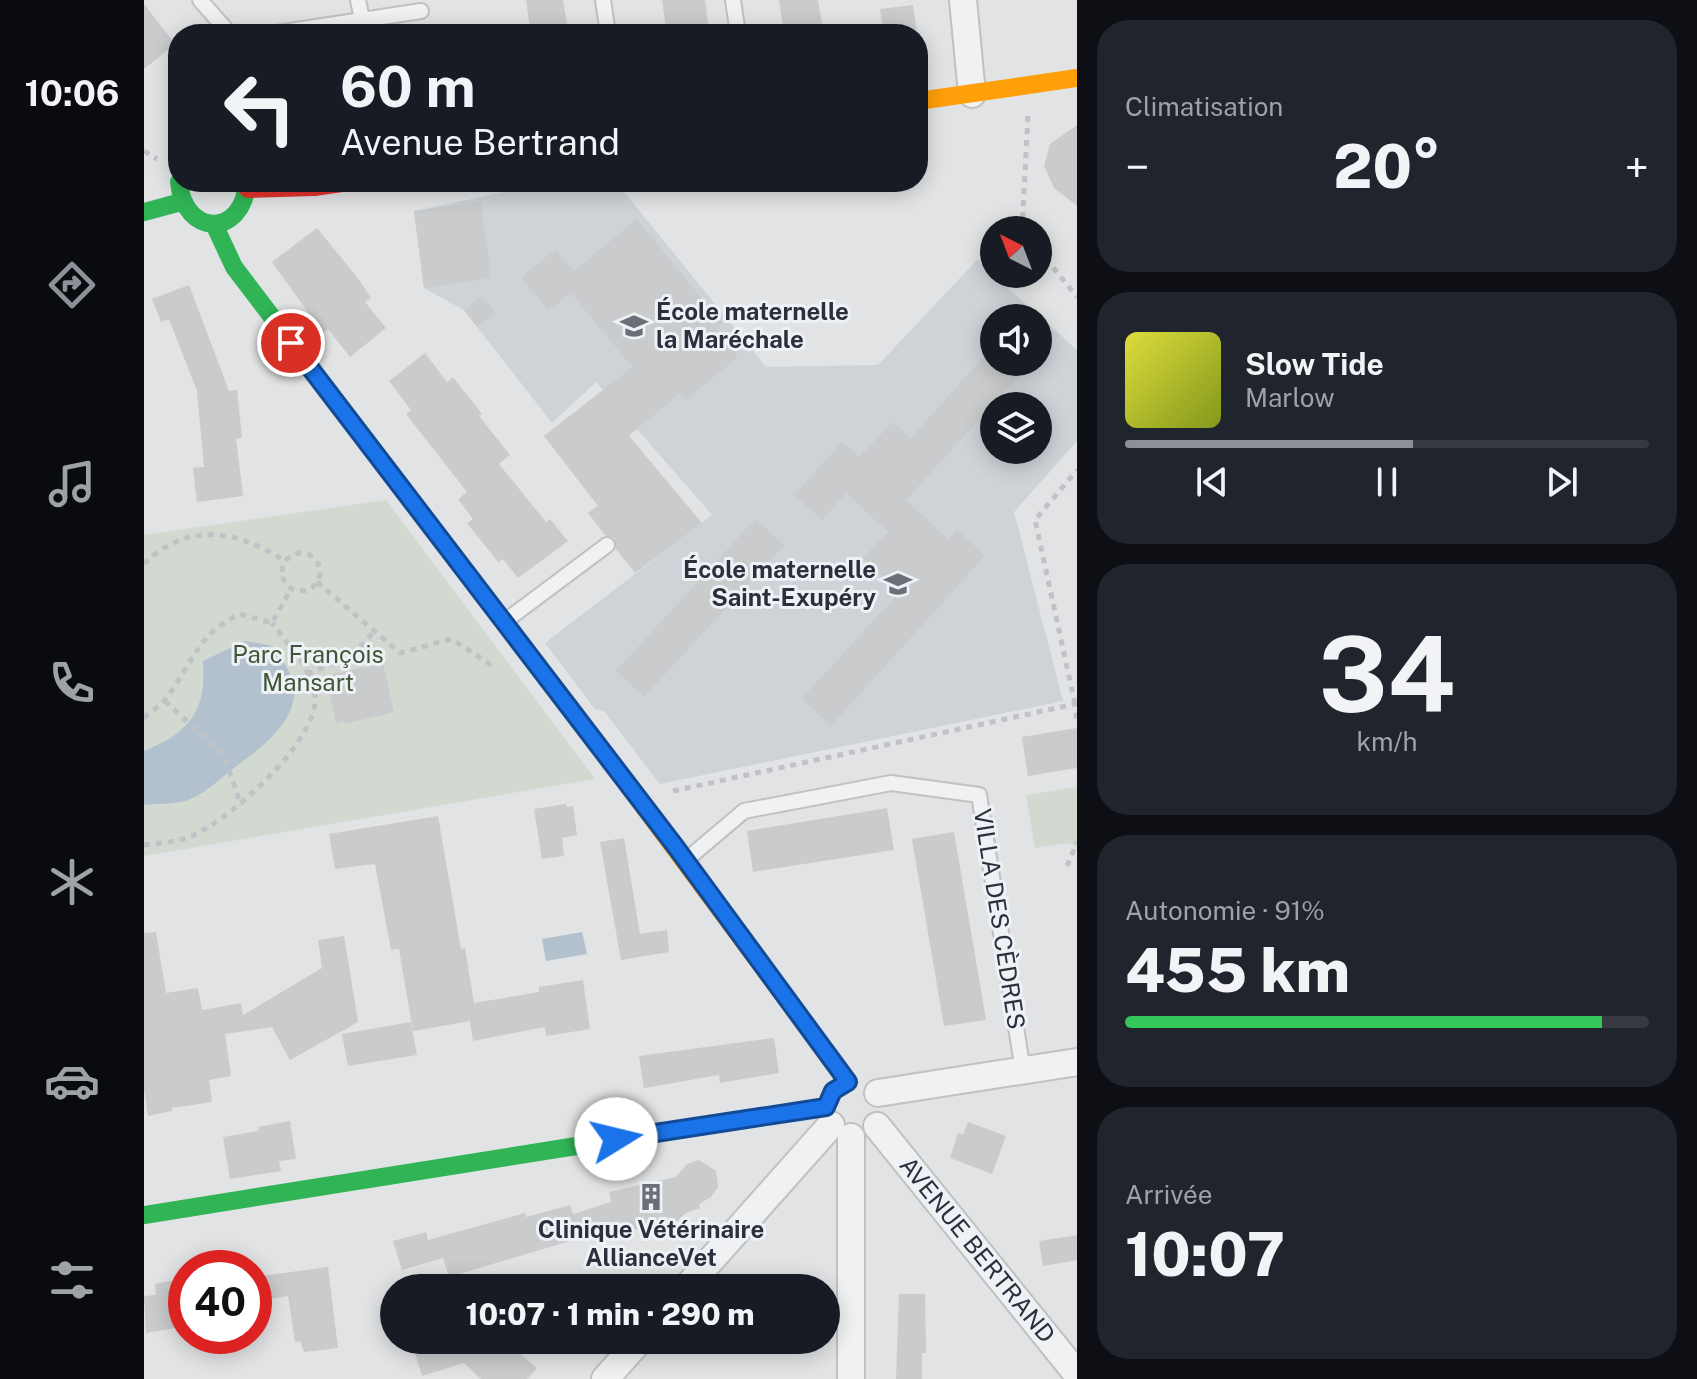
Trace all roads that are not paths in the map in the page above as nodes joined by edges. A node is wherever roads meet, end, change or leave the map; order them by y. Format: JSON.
{"nodes":[{"id":1,"x":200,"y":0,"type":"edge"},
{"id":2,"x":358,"y":0,"type":"edge"},
{"id":3,"x":603,"y":0,"type":"edge"},
{"id":4,"x":733,"y":0,"type":"edge"},
{"id":5,"x":963,"y":0,"type":"edge"},
{"id":6,"x":421,"y":11,"type":"dead end"},
{"id":7,"x":362,"y":19,"type":"junction"},
{"id":8,"x":221,"y":24,"type":"edge"},
{"id":9,"x":331,"y":24,"type":"edge"},
{"id":10,"x":607,"y":24,"type":"edge"},
{"id":11,"x":737,"y":24,"type":"edge"},
{"id":12,"x":1077,"y":78,"type":"edge"},
{"id":13,"x":972,"y":94,"type":"junction"},
{"id":14,"x":928,"y":100,"type":"edge"},
{"id":15,"x":180,"y":192,"type":"edge"},
{"id":16,"x":247,"y":192,"type":"edge"},
{"id":17,"x":181,"y":202,"type":"junction"},
{"id":18,"x":144,"y":212,"type":"edge"},
{"id":19,"x":214,"y":224,"type":"junction"},
{"id":20,"x":607,"y":545,"type":"dead end"},
{"id":21,"x":504,"y":623,"type":"junction"},
{"id":22,"x":686,"y":861,"type":"junction"},
{"id":23,"x":1077,"y":1062,"type":"edge"},
{"id":24,"x":1023,"y":1071,"type":"junction"},
{"id":25,"x":848,"y":1082,"type":"junction"},
{"id":26,"x":878,"y":1093,"type":"junction"},
{"id":27,"x":836,"y":1123,"type":"junction"},
{"id":28,"x":877,"y":1126,"type":"junction"},
{"id":29,"x":144,"y":1215,"type":"edge"},
{"id":30,"x":699,"y":1274,"type":"edge"},
{"id":31,"x":627,"y":1354,"type":"edge"},
{"id":32,"x":1077,"y":1374,"type":"edge"},
{"id":33,"x":605,"y":1379,"type":"edge"},
{"id":34,"x":851,"y":1379,"type":"edge"}],
"edges":[{"from":1,"to":8,"type":"lane"},
{"from":2,"to":7,"type":"lane"},
{"from":3,"to":10,"type":"lane"},
{"from":4,"to":11,"type":"lane"},
{"from":5,"to":13,"type":"street"},
{"from":6,"to":7,"type":"lane"},
{"from":7,"to":9,"type":"lane"},
{"from":12,"to":13,"type":"street"},
{"from":13,"to":14,"type":"street"},
{"from":15,"to":17,"type":"street"},
{"from":16,"to":19,"type":"street"},
{"from":17,"to":18,"type":"street"},
{"from":17,"to":19,"type":"street"},
{"from":19,"to":21,"type":"street"},
{"from":20,"to":21,"type":"lane"},
{"from":21,"to":22,"type":"street"},
{"from":22,"to":24,"type":"lane","name":"VILLA DES CÈDRES"},
{"from":22,"to":25,"type":"street"},
{"from":23,"to":24,"type":"street"},
{"from":24,"to":26,"type":"street"},
{"from":25,"to":26,"type":"street"},
{"from":25,"to":27,"type":"street"},
{"from":26,"to":28,"type":"street"},
{"from":27,"to":28,"type":"street"},
{"from":27,"to":29,"type":"street"},
{"from":27,"to":30,"type":"street"},
{"from":27,"to":34,"type":"street"},
{"from":28,"to":32,"type":"street","name":"AVENUE BERTRAND"},
{"from":31,"to":33,"type":"street"}]}
